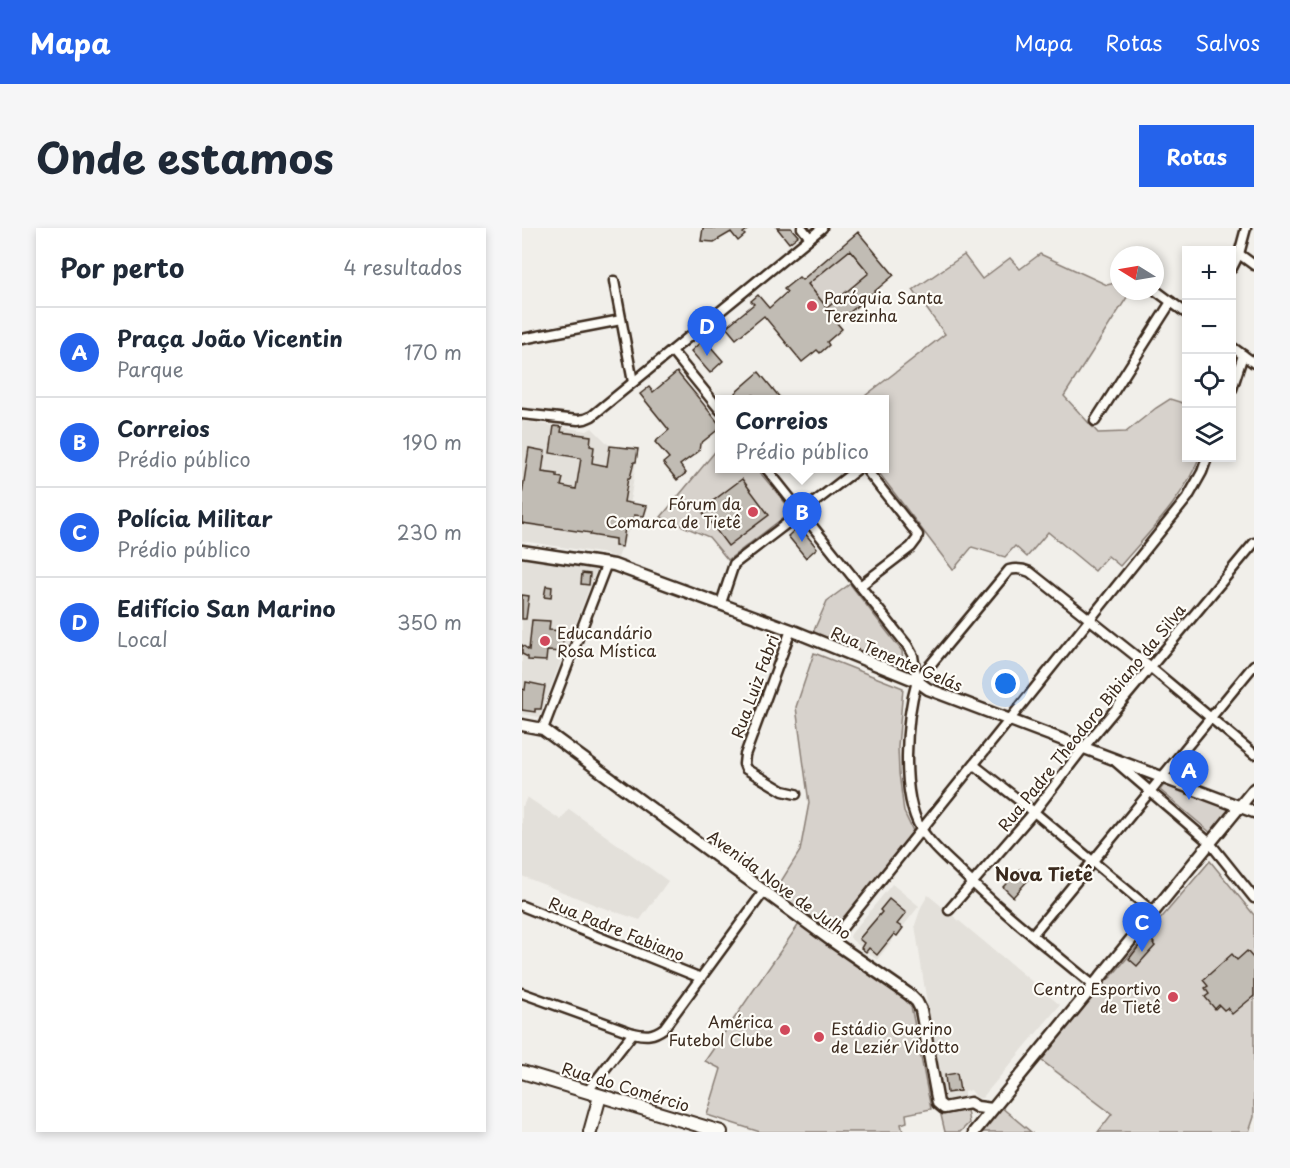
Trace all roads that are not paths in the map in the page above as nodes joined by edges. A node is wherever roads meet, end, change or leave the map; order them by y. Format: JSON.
{"nodes":[{"id":1,"x":802,"y":228,"type":"edge"},
{"id":2,"x":822,"y":228,"type":"edge"},
{"id":3,"x":1246,"y":228,"type":"edge"},
{"id":4,"x":810,"y":238,"type":"junction"},
{"id":5,"x":1239,"y":254,"type":"junction"},
{"id":6,"x":1236,"y":260,"type":"edge"},
{"id":7,"x":1254,"y":266,"type":"edge"},
{"id":8,"x":614,"y":281,"type":"dead end"},
{"id":9,"x":1164,"y":297,"type":"edge"},
{"id":10,"x":1171,"y":302,"type":"junction"},
{"id":11,"x":1182,"y":310,"type":"edge"},
{"id":12,"x":621,"y":320,"type":"junction"},
{"id":13,"x":522,"y":339,"type":"edge"},
{"id":14,"x":1236,"y":349,"type":"edge"},
{"id":15,"x":672,"y":351,"type":"junction"},
{"id":16,"x":1243,"y":355,"type":"junction"},
{"id":17,"x":1254,"y":363,"type":"edge"},
{"id":18,"x":1236,"y":377,"type":"edge"},
{"id":19,"x":633,"y":382,"type":"junction"},
{"id":20,"x":715,"y":404,"type":"edge"},
{"id":21,"x":522,"y":414,"type":"edge"},
{"id":22,"x":1095,"y":421,"type":"dead end"},
{"id":23,"x":1206,"y":462,"type":"edge"},
{"id":24,"x":770,"y":473,"type":"edge"},
{"id":25,"x":853,"y":473,"type":"edge"},
{"id":26,"x":869,"y":473,"type":"edge"},
{"id":27,"x":801,"y":513,"type":"junction"},
{"id":28,"x":1254,"y":543,"type":"edge"},
{"id":29,"x":522,"y":551,"type":"edge"},
{"id":30,"x":607,"y":563,"type":"junction"},
{"id":31,"x":860,"y":586,"type":"junction"},
{"id":32,"x":721,"y":603,"type":"junction"},
{"id":33,"x":1090,"y":619,"type":"junction"},
{"id":34,"x":791,"y":630,"type":"junction"},
{"id":35,"x":1254,"y":664,"type":"edge"},
{"id":36,"x":1151,"y":668,"type":"junction"},
{"id":37,"x":917,"y":681,"type":"junction"},
{"id":38,"x":1211,"y":717,"type":"junction"},
{"id":39,"x":1009,"y":720,"type":"junction"},
{"id":40,"x":522,"y":725,"type":"edge"},
{"id":41,"x":543,"y":729,"type":"junction"},
{"id":42,"x":1084,"y":747,"type":"junction"},
{"id":43,"x":1254,"y":754,"type":"edge"},
{"id":44,"x":1112,"y":758,"type":"junction"},
{"id":45,"x":974,"y":765,"type":"junction"},
{"id":46,"x":1162,"y":777,"type":"junction"},
{"id":47,"x":1254,"y":789,"type":"edge"},
{"id":48,"x":1150,"y":792,"type":"junction"},
{"id":49,"x":796,"y":794,"type":"dead end"},
{"id":50,"x":1239,"y":807,"type":"junction"},
{"id":51,"x":1034,"y":812,"type":"junction"},
{"id":52,"x":1254,"y":812,"type":"edge"},
{"id":53,"x":921,"y":830,"type":"junction"},
{"id":54,"x":1210,"y":843,"type":"junction"},
{"id":55,"x":1093,"y":863,"type":"junction"},
{"id":56,"x":971,"y":883,"type":"junction"},
{"id":57,"x":765,"y":891,"type":"junction"},
{"id":58,"x":1254,"y":898,"type":"edge"},
{"id":59,"x":522,"y":906,"type":"edge"},
{"id":60,"x":949,"y":910,"type":"dead end"},
{"id":61,"x":1153,"y":912,"type":"junction"},
{"id":62,"x":1033,"y":934,"type":"junction"},
{"id":63,"x":832,"y":941,"type":"junction"},
{"id":64,"x":701,"y":978,"type":"junction"},
{"id":65,"x":1094,"y":986,"type":"junction"},
{"id":66,"x":522,"y":993,"type":"edge"},
{"id":67,"x":633,"y":1034,"type":"junction"},
{"id":68,"x":522,"y":1072,"type":"edge"},
{"id":69,"x":587,"y":1092,"type":"junction"},
{"id":70,"x":600,"y":1096,"type":"junction"},
{"id":71,"x":974,"y":1105,"type":"junction"},
{"id":72,"x":992,"y":1108,"type":"junction"},
{"id":73,"x":985,"y":1118,"type":"junction"},
{"id":74,"x":594,"y":1130,"type":"edge"},
{"id":75,"x":721,"y":1132,"type":"edge"},
{"id":76,"x":974,"y":1132,"type":"edge"}],
"edges":[{"from":1,"to":4,"type":"street"},
{"from":2,"to":4,"type":"street"},
{"from":3,"to":5,"type":"street"},
{"from":4,"to":15,"type":"street"},
{"from":5,"to":6,"type":"street"},
{"from":5,"to":7,"type":"street"},
{"from":8,"to":12,"type":"street"},
{"from":9,"to":10,"type":"street"},
{"from":10,"to":11,"type":"street"},
{"from":10,"to":22,"type":"street"},
{"from":12,"to":13,"type":"street"},
{"from":12,"to":19,"type":"street"},
{"from":14,"to":16,"type":"street"},
{"from":15,"to":19,"type":"street"},
{"from":15,"to":20,"type":"street"},
{"from":16,"to":17,"type":"street"},
{"from":16,"to":18,"type":"street"},
{"from":19,"to":21,"type":"street"},
{"from":23,"to":33,"type":"street"},
{"from":24,"to":27,"type":"street"},
{"from":25,"to":27,"type":"street"},
{"from":26,"to":31,"type":"street"},
{"from":27,"to":31,"type":"street"},
{"from":27,"to":32,"type":"street"},
{"from":28,"to":36,"type":"street","name":"Rua Padre Theodoro Bibiano da Silva"},
{"from":29,"to":30,"type":"street","name":"Rua Tenente Gelás"},
{"from":30,"to":32,"type":"street","name":"Rua Tenente Gelás"},
{"from":30,"to":41,"type":"street"},
{"from":31,"to":37,"type":"street"},
{"from":32,"to":34,"type":"street","name":"Rua Tenente Gelás"},
{"from":33,"to":36,"type":"street"},
{"from":33,"to":37,"type":"street"},
{"from":33,"to":39,"type":"street"},
{"from":34,"to":37,"type":"street","name":"Rua Tenente Gelás"},
{"from":34,"to":49,"type":"street","name":"Rua Luiz Fabri"},
{"from":35,"to":38,"type":"street"},
{"from":36,"to":38,"type":"street"},
{"from":36,"to":42,"type":"street","name":"Rua Padre Theodoro Bibiano da Silva"},
{"from":37,"to":39,"type":"street","name":"Rua Tenente Gelás"},
{"from":37,"to":53,"type":"street"},
{"from":38,"to":43,"type":"street"},
{"from":38,"to":46,"type":"street"},
{"from":39,"to":42,"type":"street","name":"Rua Tenente Gelás"},
{"from":39,"to":45,"type":"street"},
{"from":40,"to":41,"type":"street"},
{"from":41,"to":57,"type":"street","name":"Avenida Nove de Julho"},
{"from":42,"to":44,"type":"street","name":"Rua Tenente Gelás"},
{"from":42,"to":51,"type":"street","name":"Rua Padre Theodoro Bibiano da Silva"},
{"from":44,"to":46,"type":"street","name":"Rua Tenente Gelás"},
{"from":44,"to":48,"type":"street"},
{"from":45,"to":51,"type":"street"},
{"from":45,"to":53,"type":"street"},
{"from":46,"to":48,"type":"street"},
{"from":46,"to":50,"type":"street","name":"Rua Tenente Gelás"},
{"from":47,"to":50,"type":"street"},
{"from":48,"to":54,"type":"street"},
{"from":48,"to":55,"type":"street"},
{"from":50,"to":52,"type":"street","name":"Rua Tenente Gelás"},
{"from":50,"to":54,"type":"street"},
{"from":51,"to":55,"type":"street"},
{"from":51,"to":56,"type":"street","name":"Rua Padre Theodoro Bibiano da Silva"},
{"from":53,"to":56,"type":"street"},
{"from":53,"to":63,"type":"street"},
{"from":54,"to":58,"type":"street"},
{"from":54,"to":61,"type":"street"},
{"from":55,"to":61,"type":"street"},
{"from":55,"to":62,"type":"street"},
{"from":56,"to":60,"type":"street","name":"Rua Padre Theodoro Bibiano da Silva"},
{"from":56,"to":62,"type":"street"},
{"from":57,"to":63,"type":"street","name":"Avenida Nove de Julho"},
{"from":57,"to":64,"type":"street"},
{"from":59,"to":64,"type":"street","name":"Rua Padre Fabiano"},
{"from":61,"to":65,"type":"street"},
{"from":62,"to":65,"type":"street"},
{"from":63,"to":71,"type":"street","name":"Avenida Nove de Julho"},
{"from":64,"to":67,"type":"street"},
{"from":65,"to":72,"type":"street"},
{"from":66,"to":67,"type":"street"},
{"from":67,"to":69,"type":"street"},
{"from":68,"to":69,"type":"main road","name":"Rua do Comércio"},
{"from":69,"to":70,"type":"main road","name":"Rua do Comércio"},
{"from":70,"to":74,"type":"main road"},
{"from":70,"to":75,"type":"main road","name":"Rua do Comércio"},
{"from":71,"to":72,"type":"street"},
{"from":71,"to":73,"type":"street"},
{"from":72,"to":73,"type":"street"},
{"from":73,"to":76,"type":"street"}]}
